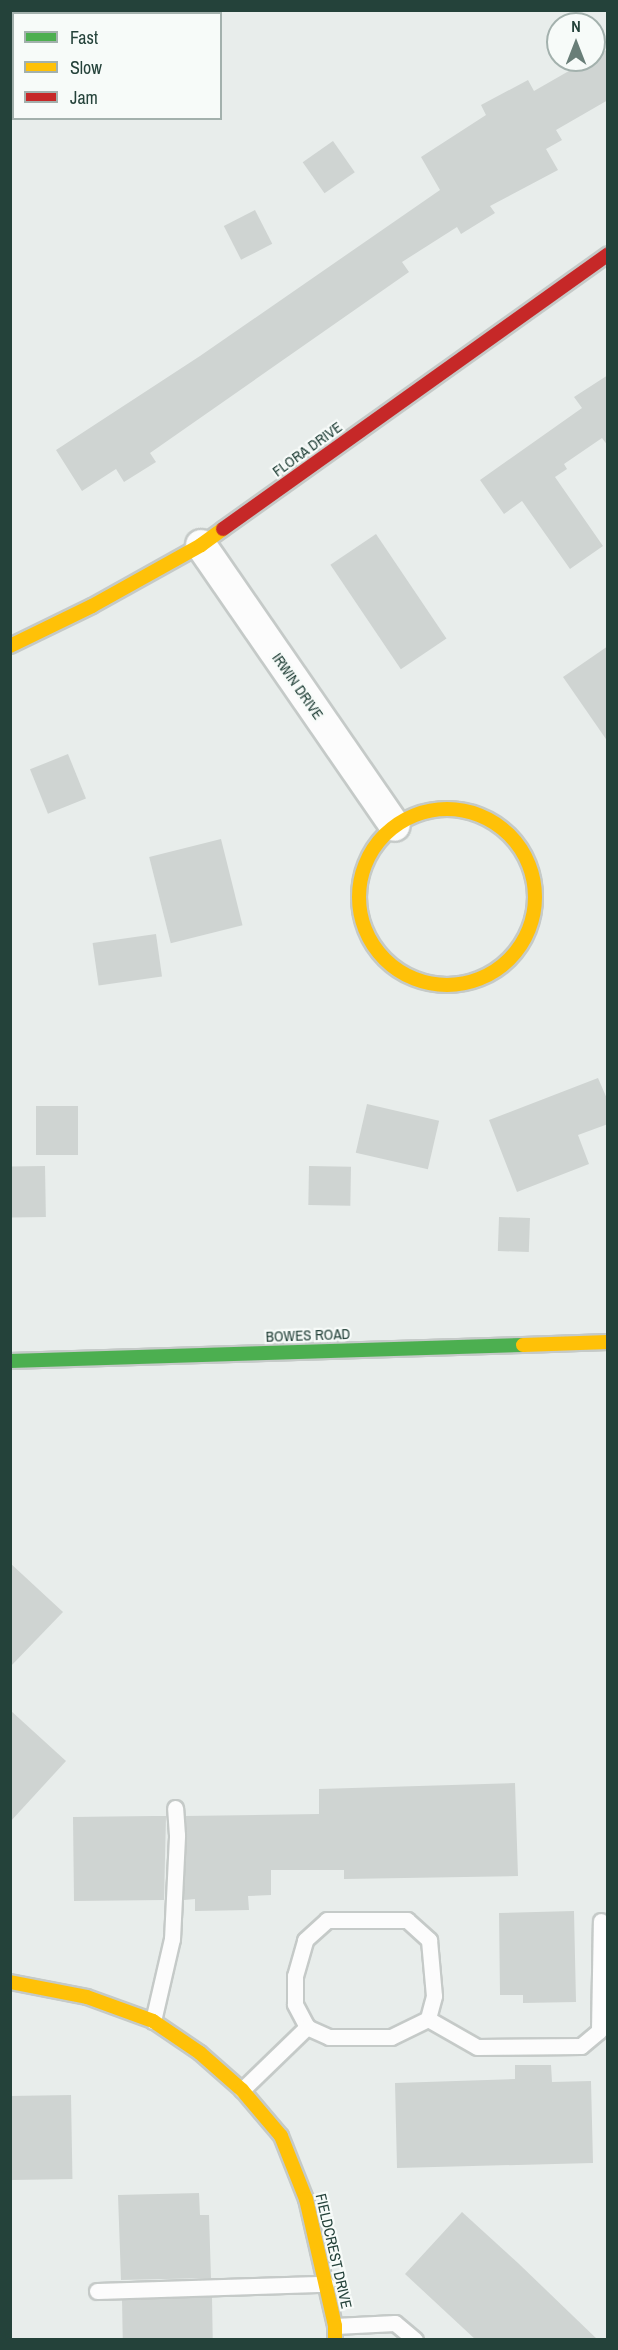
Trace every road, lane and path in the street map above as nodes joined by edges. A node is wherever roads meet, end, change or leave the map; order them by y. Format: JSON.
{"nodes":[{"id":1,"x":608,"y":254,"type":"edge"},
{"id":2,"x":201,"y":545,"type":"junction"},
{"id":3,"x":10,"y":646,"type":"edge"},
{"id":4,"x":395,"y":826,"type":"junction"},
{"id":5,"x":608,"y":1342,"type":"edge"},
{"id":6,"x":10,"y":1361,"type":"edge"},
{"id":7,"x":175,"y":1808,"type":"dead end"},
{"id":8,"x":601,"y":1921,"type":"dead end"},
{"id":9,"x":10,"y":1982,"type":"edge"},
{"id":10,"x":428,"y":2019,"type":"junction"},
{"id":11,"x":153,"y":2021,"type":"junction"},
{"id":12,"x":307,"y":2026,"type":"junction"},
{"id":13,"x":242,"y":2090,"type":"junction"},
{"id":14,"x":326,"y":2284,"type":"junction"},
{"id":15,"x":98,"y":2291,"type":"dead end"},
{"id":16,"x":335,"y":2333,"type":"edge"},
{"id":17,"x":415,"y":2340,"type":"edge"}],
"edges":[{"from":1,"to":2,"type":"street","name":"FLORA DRIVE"},
{"from":2,"to":3,"type":"street","name":"FLORA DRIVE"},
{"from":2,"to":4,"type":"street","name":"IRWIN DRIVE"},
{"from":4,"to":4,"type":"street"},
{"from":5,"to":6,"type":"street","name":"BOWES ROAD"},
{"from":7,"to":11,"type":"lane"},
{"from":8,"to":10,"type":"lane"},
{"from":9,"to":11,"type":"street","name":"FIELDCREST DRIVE"},
{"from":10,"to":12,"type":"lane"},
{"from":10,"to":12,"type":"lane"},
{"from":11,"to":13,"type":"street","name":"FIELDCREST DRIVE"},
{"from":12,"to":13,"type":"lane"},
{"from":13,"to":14,"type":"street","name":"FIELDCREST DRIVE"},
{"from":14,"to":15,"type":"lane"},
{"from":14,"to":16,"type":"street","name":"FIELDCREST DRIVE"},
{"from":16,"to":17,"type":"lane"}]}
